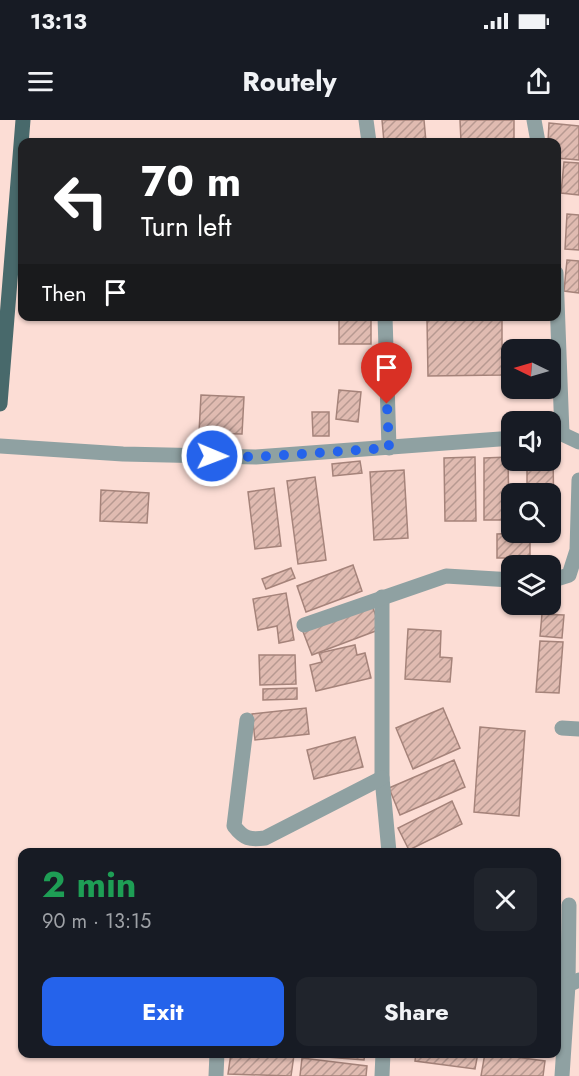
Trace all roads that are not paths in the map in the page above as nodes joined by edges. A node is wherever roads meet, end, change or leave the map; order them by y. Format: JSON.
{"nodes":[{"id":1,"x":23,"y":120,"type":"edge"},
{"id":2,"x":366,"y":120,"type":"edge"},
{"id":3,"x":534,"y":120,"type":"edge"},
{"id":4,"x":22,"y":138,"type":"edge"},
{"id":5,"x":368,"y":138,"type":"edge"},
{"id":6,"x":537,"y":138,"type":"edge"},
{"id":7,"x":18,"y":182,"type":"edge"},
{"id":8,"x":385,"y":321,"type":"edge"},
{"id":9,"x":556,"y":321,"type":"edge"},
{"id":10,"x":0,"y":404,"type":"edge"},
{"id":11,"x":556,"y":411,"type":"edge"},
{"id":12,"x":561,"y":436,"type":"edge"},
{"id":13,"x":501,"y":439,"type":"edge"},
{"id":14,"x":579,"y":442,"type":"edge"},
{"id":15,"x":0,"y":446,"type":"edge"},
{"id":16,"x":389,"y":448,"type":"junction"},
{"id":17,"x":579,"y":480,"type":"edge"},
{"id":18,"x":561,"y":578,"type":"edge"},
{"id":19,"x":501,"y":579,"type":"edge"},
{"id":20,"x":382,"y":597,"type":"junction"},
{"id":21,"x":304,"y":625,"type":"dead end"},
{"id":22,"x":247,"y":720,"type":"dead end"},
{"id":23,"x":562,"y":728,"type":"dead end"},
{"id":24,"x":579,"y":729,"type":"edge"},
{"id":25,"x":382,"y":778,"type":"junction"},
{"id":26,"x":389,"y":848,"type":"edge"},
{"id":27,"x":569,"y":905,"type":"dead end"},
{"id":28,"x":574,"y":982,"type":"edge"},
{"id":29,"x":217,"y":1058,"type":"edge"},
{"id":30,"x":383,"y":1058,"type":"edge"},
{"id":31,"x":216,"y":1076,"type":"edge"},
{"id":32,"x":382,"y":1076,"type":"edge"},
{"id":33,"x":562,"y":1076,"type":"edge"}],
"edges":[{"from":1,"to":4,"type":"main road"},
{"from":2,"to":5,"type":"street"},
{"from":3,"to":6,"type":"street"},
{"from":7,"to":10,"type":"main road"},
{"from":8,"to":16,"type":"street"},
{"from":9,"to":11,"type":"street"},
{"from":12,"to":14,"type":"street"},
{"from":13,"to":16,"type":"street"},
{"from":15,"to":16,"type":"street"},
{"from":17,"to":18,"type":"street"},
{"from":19,"to":20,"type":"street"},
{"from":20,"to":21,"type":"street"},
{"from":20,"to":25,"type":"street"},
{"from":22,"to":25,"type":"street"},
{"from":23,"to":24,"type":"street"},
{"from":25,"to":26,"type":"street"},
{"from":27,"to":28,"type":"street"},
{"from":28,"to":33,"type":"street"},
{"from":29,"to":31,"type":"street"},
{"from":30,"to":32,"type":"street"}]}
